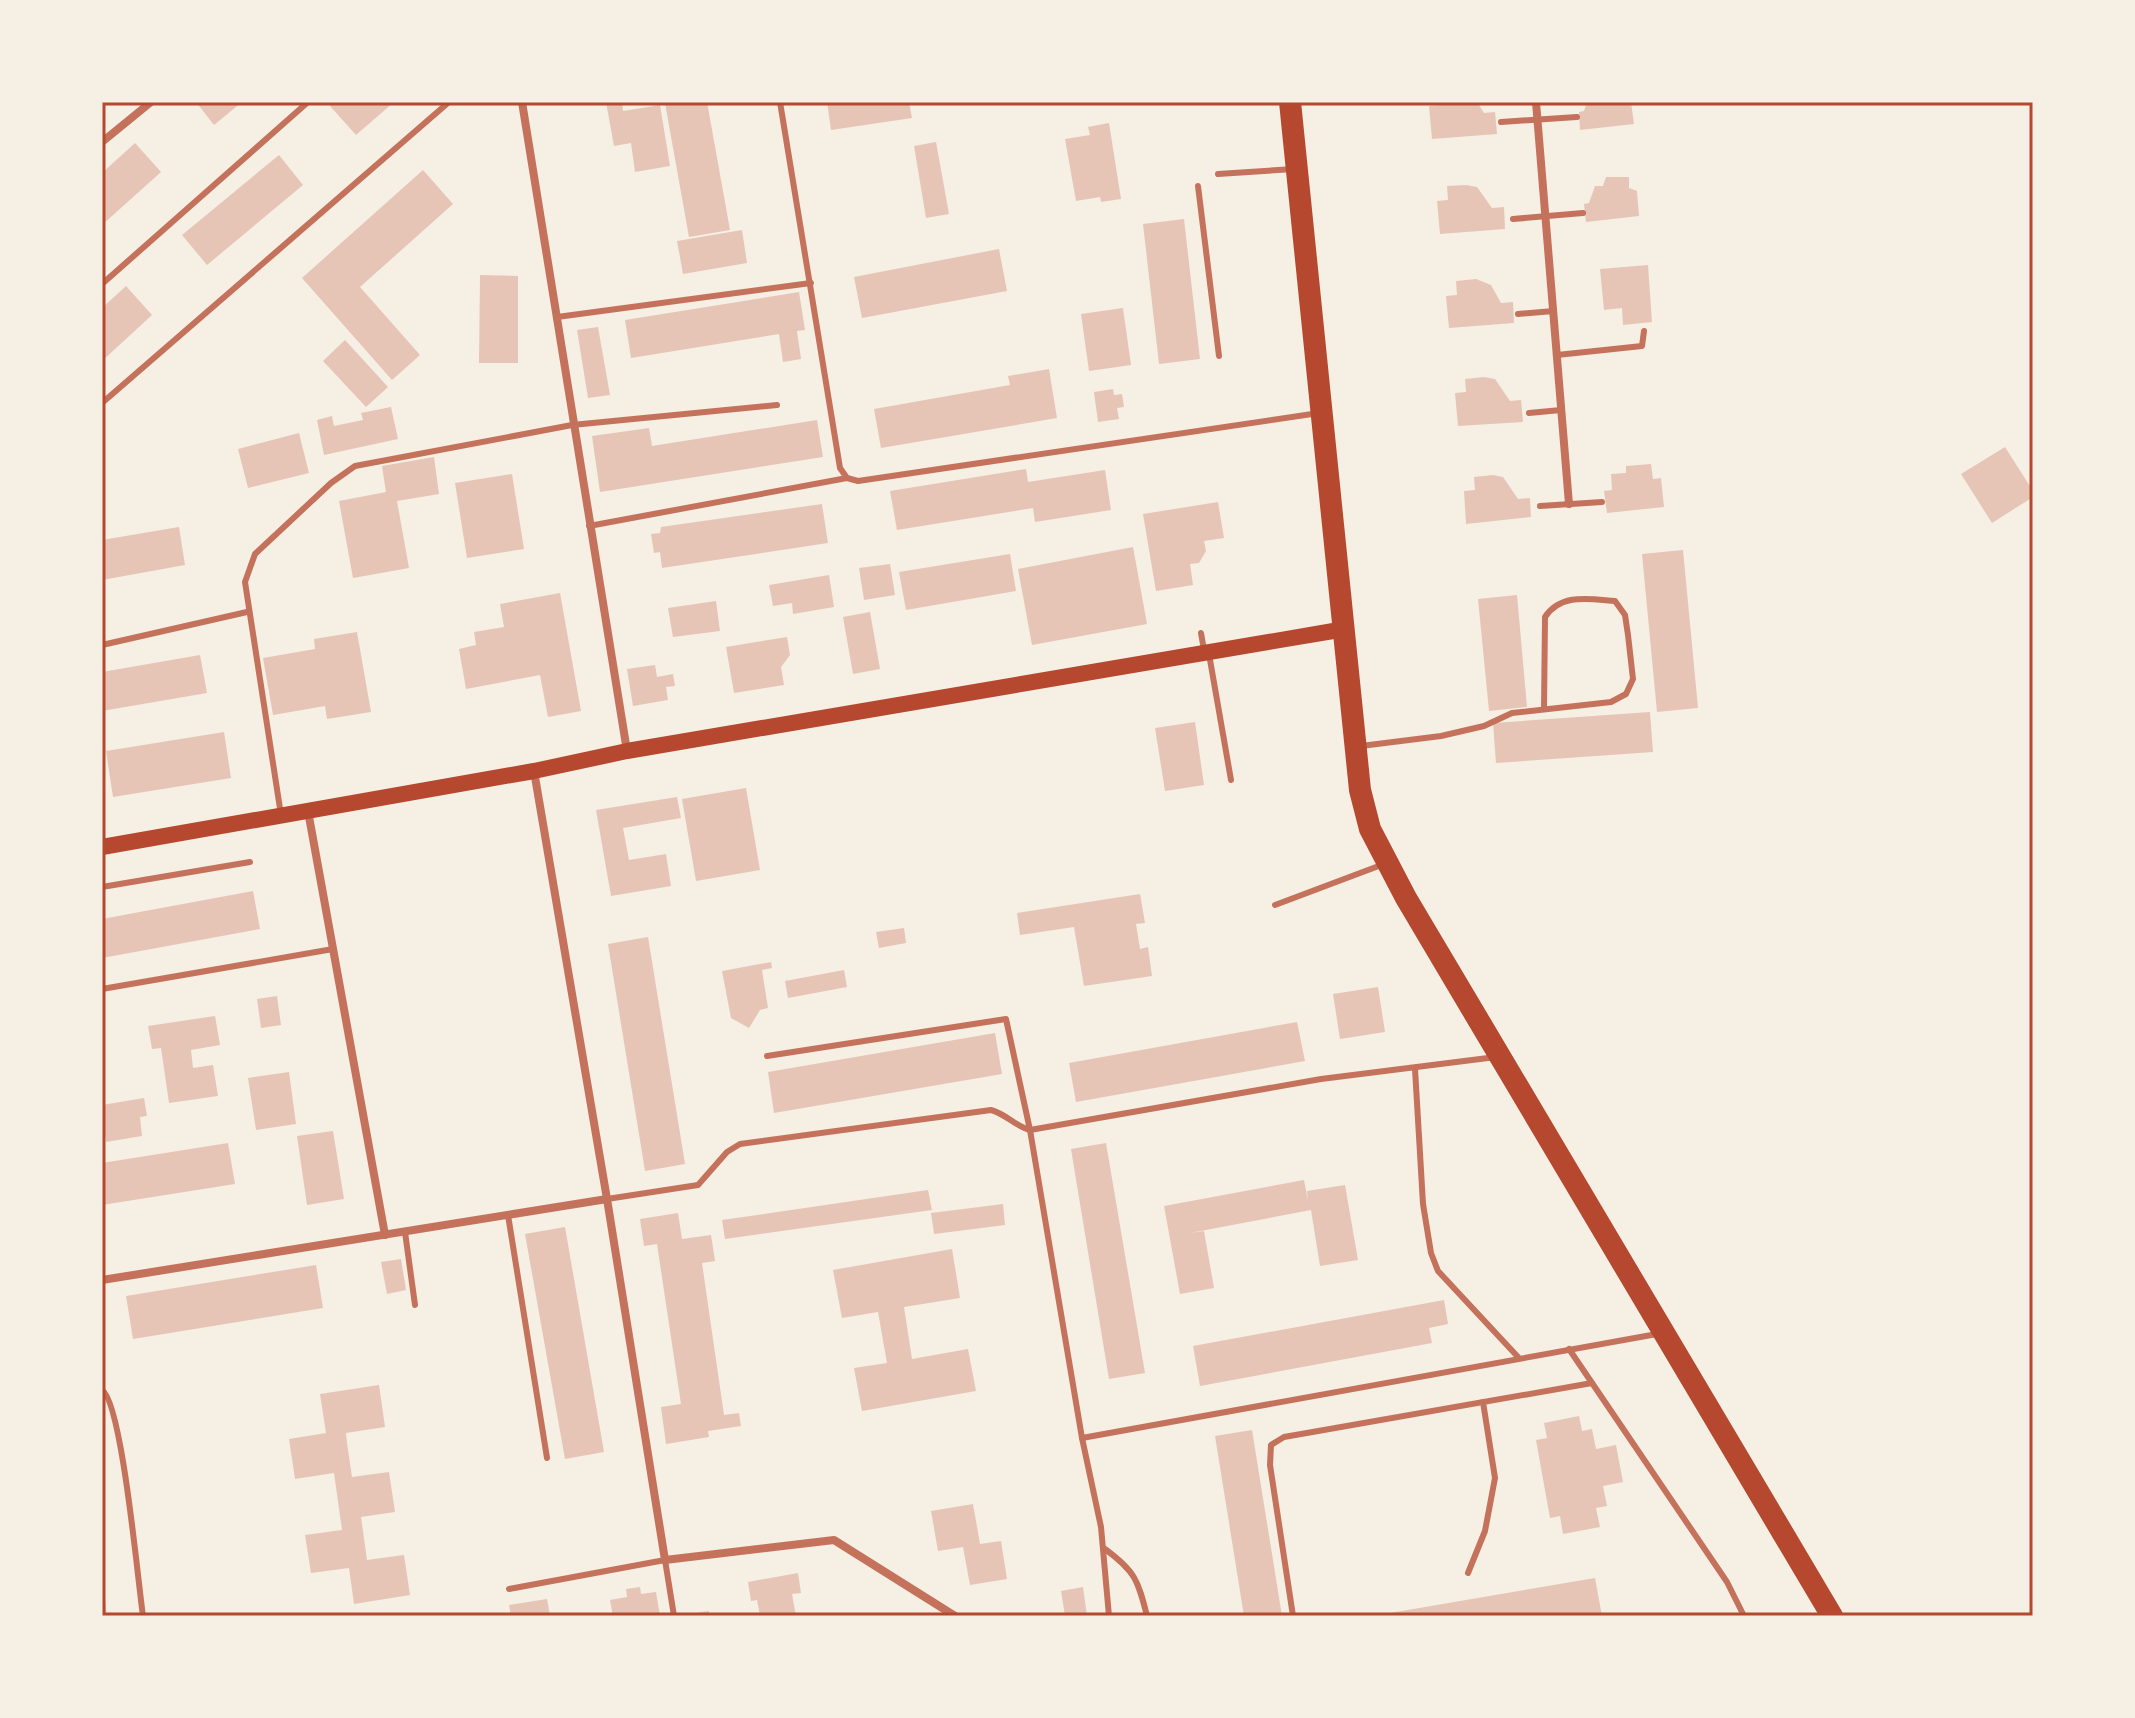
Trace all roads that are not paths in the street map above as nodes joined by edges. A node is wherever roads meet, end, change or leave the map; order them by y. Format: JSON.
{"nodes":[{"id":1,"x":151,"y":102,"type":"edge"},
{"id":2,"x":308,"y":102,"type":"edge"},
{"id":3,"x":449,"y":102,"type":"edge"},
{"id":4,"x":522,"y":102,"type":"edge"},
{"id":5,"x":780,"y":102,"type":"edge"},
{"id":6,"x":1290,"y":102,"type":"edge"},
{"id":7,"x":1536,"y":102,"type":"edge"},
{"id":8,"x":1577,"y":117,"type":"dead end"},
{"id":9,"x":1538,"y":119,"type":"junction"},
{"id":10,"x":1501,"y":122,"type":"dead end"},
{"id":11,"x":102,"y":142,"type":"edge"},
{"id":12,"x":1297,"y":168,"type":"junction"},
{"id":13,"x":1218,"y":174,"type":"dead end"},
{"id":14,"x":1198,"y":186,"type":"dead end"},
{"id":15,"x":1583,"y":213,"type":"dead end"},
{"id":16,"x":1546,"y":215,"type":"junction"},
{"id":17,"x":1513,"y":219,"type":"dead end"},
{"id":18,"x":811,"y":283,"type":"junction"},
{"id":19,"x":102,"y":284,"type":"edge"},
{"id":20,"x":1554,"y":311,"type":"junction"},
{"id":21,"x":1518,"y":314,"type":"dead end"},
{"id":22,"x":557,"y":317,"type":"junction"},
{"id":23,"x":1644,"y":331,"type":"dead end"},
{"id":24,"x":1557,"y":355,"type":"junction"},
{"id":25,"x":1219,"y":356,"type":"dead end"},
{"id":26,"x":102,"y":403,"type":"edge"},
{"id":27,"x":777,"y":405,"type":"dead end"},
{"id":28,"x":1561,"y":410,"type":"junction"},
{"id":29,"x":1322,"y":412,"type":"junction"},
{"id":30,"x":1529,"y":413,"type":"dead end"},
{"id":31,"x":572,"y":425,"type":"junction"},
{"id":32,"x":847,"y":478,"type":"junction"},
{"id":33,"x":1602,"y":502,"type":"dead end"},
{"id":34,"x":1569,"y":504,"type":"junction"},
{"id":35,"x":1540,"y":506,"type":"dead end"},
{"id":36,"x":589,"y":526,"type":"junction"},
{"id":37,"x":247,"y":612,"type":"junction"},
{"id":38,"x":1345,"y":629,"type":"junction"},
{"id":39,"x":1201,"y":633,"type":"dead end"},
{"id":40,"x":102,"y":645,"type":"edge"},
{"id":41,"x":1207,"y":653,"type":"junction"},
{"id":42,"x":1544,"y":709,"type":"junction"},
{"id":43,"x":1356,"y":746,"type":"junction"},
{"id":44,"x":627,"y":751,"type":"junction"},
{"id":45,"x":534,"y":771,"type":"junction"},
{"id":46,"x":1231,"y":780,"type":"dead end"},
{"id":47,"x":308,"y":811,"type":"junction"},
{"id":48,"x":281,"y":815,"type":"junction"},
{"id":49,"x":102,"y":847,"type":"edge"},
{"id":50,"x":250,"y":862,"type":"dead end"},
{"id":51,"x":1387,"y":863,"type":"junction"},
{"id":52,"x":102,"y":887,"type":"edge"},
{"id":53,"x":1275,"y":905,"type":"dead end"},
{"id":54,"x":333,"y":949,"type":"junction"},
{"id":55,"x":102,"y":989,"type":"edge"},
{"id":56,"x":767,"y":1056,"type":"dead end"},
{"id":57,"x":1500,"y":1057,"type":"junction"},
{"id":58,"x":1415,"y":1069,"type":"junction"},
{"id":59,"x":1030,"y":1130,"type":"junction"},
{"id":60,"x":607,"y":1199,"type":"junction"},
{"id":61,"x":508,"y":1215,"type":"junction"},
{"id":62,"x":405,"y":1232,"type":"junction"},
{"id":63,"x":383,"y":1236,"type":"junction"},
{"id":64,"x":102,"y":1280,"type":"edge"},
{"id":65,"x":415,"y":1305,"type":"dead end"},
{"id":66,"x":1665,"y":1332,"type":"junction"},
{"id":67,"x":1569,"y":1349,"type":"junction"},
{"id":68,"x":1518,"y":1357,"type":"junction"},
{"id":69,"x":1592,"y":1383,"type":"junction"},
{"id":70,"x":102,"y":1390,"type":"edge"},
{"id":71,"x":1483,"y":1402,"type":"junction"},
{"id":72,"x":1082,"y":1438,"type":"junction"},
{"id":73,"x":547,"y":1458,"type":"dead end"},
{"id":74,"x":1105,"y":1549,"type":"junction"},
{"id":75,"x":665,"y":1560,"type":"junction"},
{"id":76,"x":1468,"y":1573,"type":"dead end"},
{"id":77,"x":509,"y":1589,"type":"dead end"},
{"id":78,"x":143,"y":1616,"type":"edge"},
{"id":79,"x":674,"y":1616,"type":"edge"},
{"id":80,"x":955,"y":1616,"type":"edge"},
{"id":81,"x":1109,"y":1616,"type":"edge"},
{"id":82,"x":1147,"y":1616,"type":"edge"},
{"id":83,"x":1293,"y":1616,"type":"edge"},
{"id":84,"x":1744,"y":1616,"type":"edge"},
{"id":85,"x":1832,"y":1616,"type":"edge"}],
"edges":[{"from":1,"to":11,"type":"street"},
{"from":2,"to":19,"type":"lane"},
{"from":3,"to":26,"type":"lane"},
{"from":4,"to":22,"type":"street"},
{"from":5,"to":18,"type":"lane"},
{"from":6,"to":12,"type":"highway"},
{"from":7,"to":9,"type":"street"},
{"from":8,"to":9,"type":"lane"},
{"from":9,"to":10,"type":"lane"},
{"from":9,"to":16,"type":"street"},
{"from":12,"to":13,"type":"lane"},
{"from":12,"to":29,"type":"highway"},
{"from":14,"to":25,"type":"lane"},
{"from":15,"to":16,"type":"lane"},
{"from":16,"to":17,"type":"lane"},
{"from":16,"to":20,"type":"street"},
{"from":18,"to":22,"type":"lane"},
{"from":18,"to":32,"type":"lane"},
{"from":20,"to":21,"type":"lane"},
{"from":20,"to":24,"type":"street"},
{"from":22,"to":31,"type":"street"},
{"from":23,"to":24,"type":"lane"},
{"from":24,"to":28,"type":"street"},
{"from":27,"to":31,"type":"lane"},
{"from":28,"to":30,"type":"lane"},
{"from":28,"to":34,"type":"street"},
{"from":29,"to":32,"type":"lane"},
{"from":29,"to":38,"type":"highway"},
{"from":31,"to":36,"type":"street"},
{"from":31,"to":37,"type":"lane"},
{"from":32,"to":36,"type":"lane"},
{"from":33,"to":34,"type":"lane"},
{"from":34,"to":35,"type":"lane"},
{"from":36,"to":44,"type":"street"},
{"from":37,"to":40,"type":"lane"},
{"from":37,"to":48,"type":"lane"},
{"from":38,"to":41,"type":"main road"},
{"from":38,"to":43,"type":"highway"},
{"from":39,"to":41,"type":"lane"},
{"from":41,"to":44,"type":"main road"},
{"from":41,"to":46,"type":"lane"},
{"from":42,"to":42,"type":"lane"},
{"from":42,"to":43,"type":"lane"},
{"from":43,"to":51,"type":"highway"},
{"from":44,"to":45,"type":"main road"},
{"from":45,"to":47,"type":"main road"},
{"from":45,"to":60,"type":"street"},
{"from":47,"to":48,"type":"main road"},
{"from":47,"to":54,"type":"street"},
{"from":48,"to":49,"type":"main road"},
{"from":50,"to":52,"type":"lane"},
{"from":51,"to":53,"type":"lane"},
{"from":51,"to":57,"type":"highway"},
{"from":54,"to":55,"type":"lane"},
{"from":54,"to":63,"type":"street"},
{"from":56,"to":59,"type":"lane"},
{"from":57,"to":58,"type":"lane"},
{"from":57,"to":66,"type":"highway"},
{"from":58,"to":59,"type":"lane"},
{"from":58,"to":68,"type":"lane"},
{"from":59,"to":60,"type":"lane"},
{"from":59,"to":72,"type":"lane"},
{"from":60,"to":61,"type":"street"},
{"from":60,"to":75,"type":"street"},
{"from":61,"to":62,"type":"street"},
{"from":61,"to":73,"type":"lane"},
{"from":62,"to":63,"type":"street"},
{"from":62,"to":65,"type":"lane"},
{"from":63,"to":64,"type":"street"},
{"from":66,"to":67,"type":"lane"},
{"from":66,"to":85,"type":"highway"},
{"from":67,"to":68,"type":"lane"},
{"from":67,"to":69,"type":"lane"},
{"from":68,"to":72,"type":"lane"},
{"from":69,"to":71,"type":"lane"},
{"from":69,"to":84,"type":"lane"},
{"from":70,"to":78,"type":"lane"},
{"from":71,"to":76,"type":"lane"},
{"from":71,"to":83,"type":"lane"},
{"from":72,"to":74,"type":"lane"},
{"from":74,"to":81,"type":"lane"},
{"from":74,"to":82,"type":"lane"},
{"from":75,"to":77,"type":"lane"},
{"from":75,"to":79,"type":"lane"},
{"from":75,"to":80,"type":"street"}]}
